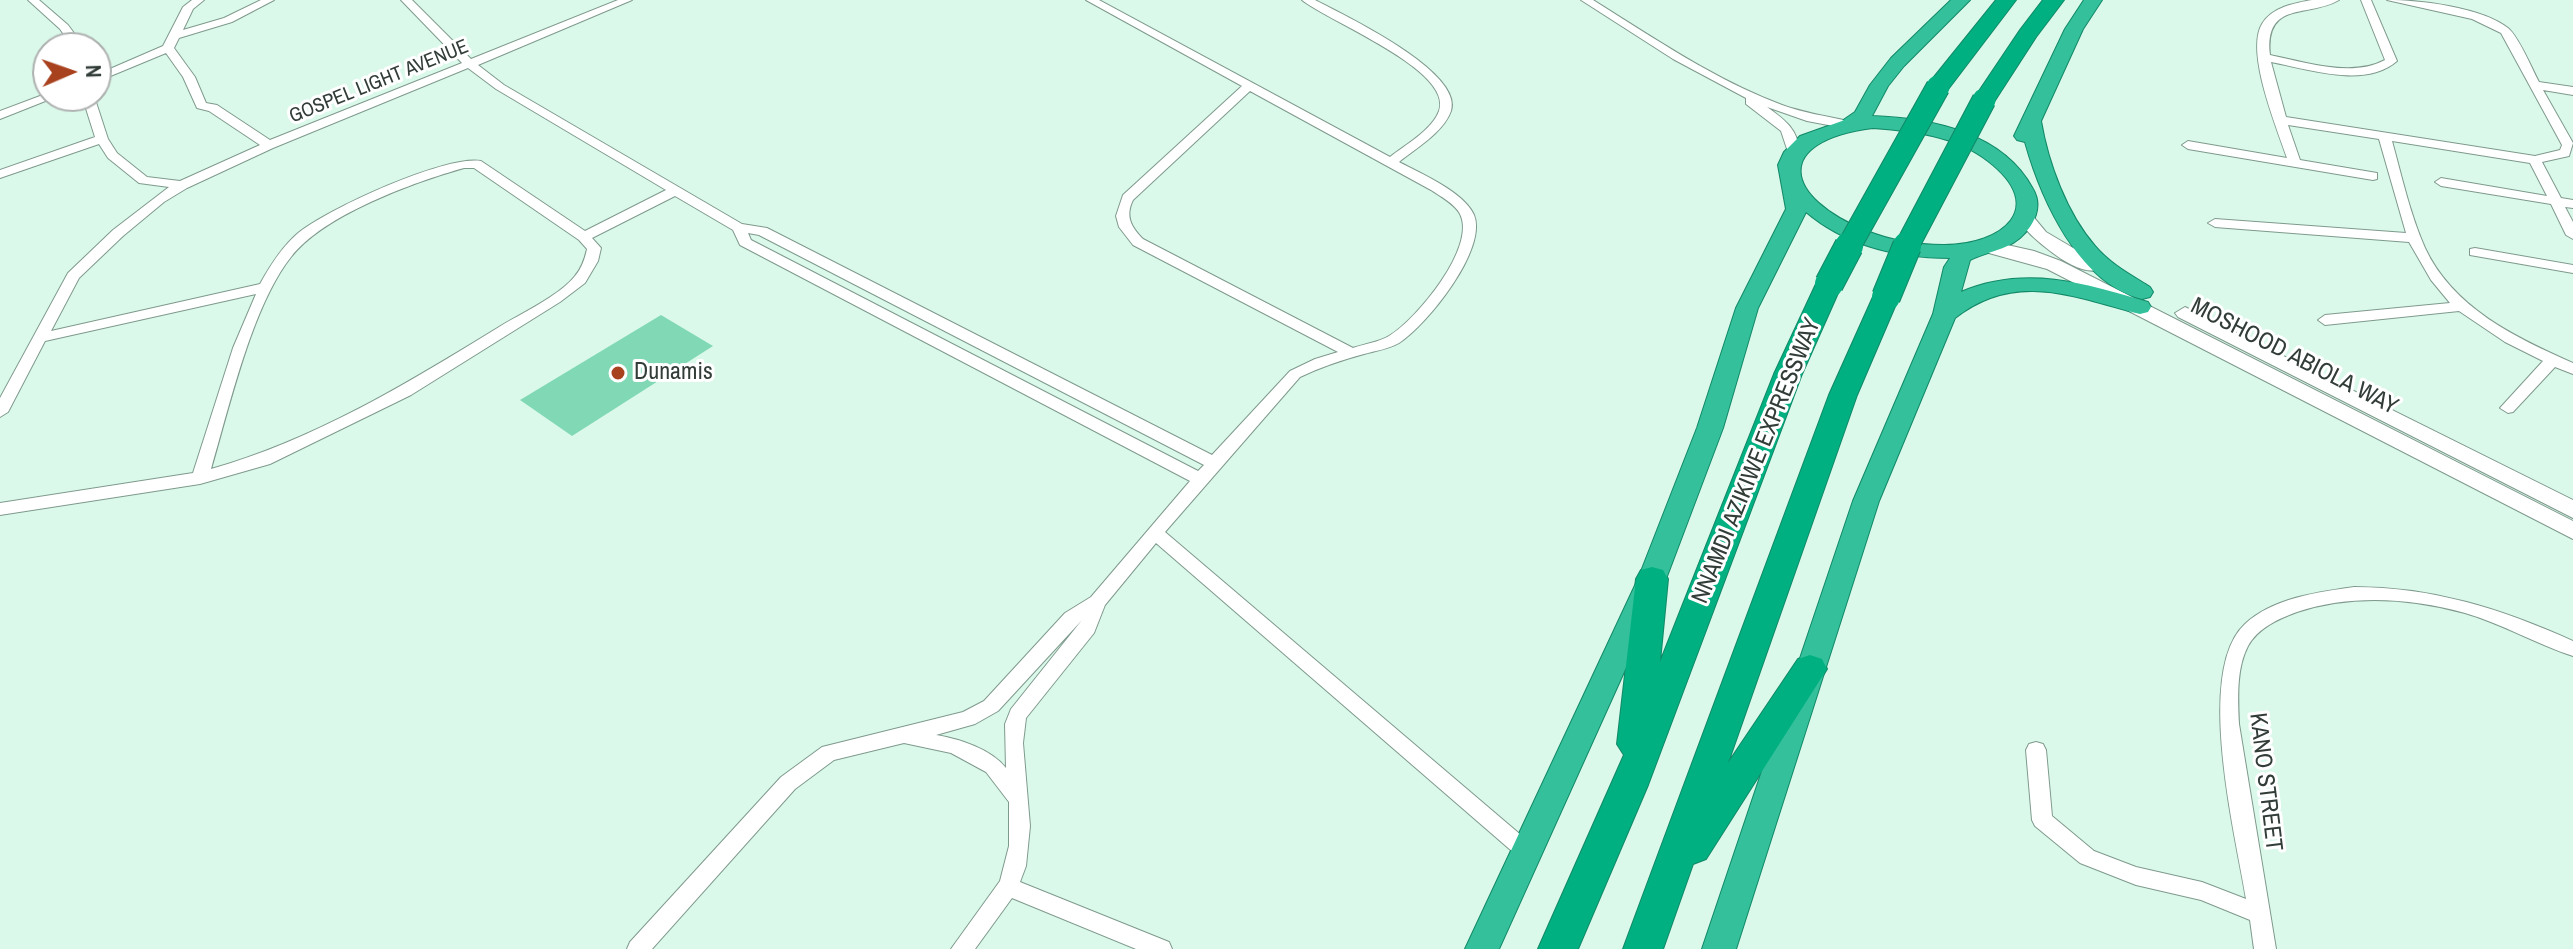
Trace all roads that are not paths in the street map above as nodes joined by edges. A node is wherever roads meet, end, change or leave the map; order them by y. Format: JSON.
{"nodes":[{"id":1,"x":33,"y":0,"type":"edge"},
{"id":2,"x":199,"y":0,"type":"edge"},
{"id":3,"x":269,"y":0,"type":"edge"},
{"id":4,"x":406,"y":0,"type":"edge"},
{"id":5,"x":627,"y":0,"type":"edge"},
{"id":6,"x":1091,"y":0,"type":"edge"},
{"id":7,"x":1307,"y":0,"type":"edge"},
{"id":8,"x":1586,"y":0,"type":"edge"},
{"id":9,"x":1961,"y":0,"type":"edge"},
{"id":10,"x":2006,"y":0,"type":"edge"},
{"id":11,"x":2054,"y":0,"type":"edge"},
{"id":12,"x":2093,"y":0,"type":"edge"},
{"id":13,"x":2334,"y":0,"type":"edge"},
{"id":14,"x":2366,"y":0,"type":"edge"},
{"id":15,"x":2392,"y":0,"type":"edge"},
{"id":16,"x":68,"y":32,"type":"edge"},
{"id":17,"x":170,"y":42,"type":"junction"},
{"id":18,"x":2265,"y":58,"type":"junction"},
{"id":19,"x":471,"y":65,"type":"junction"},
{"id":20,"x":112,"y":71,"type":"edge"},
{"id":21,"x":2536,"y":85,"type":"junction"},
{"id":22,"x":1249,"y":86,"type":"junction"},
{"id":23,"x":1734,"y":87,"type":"junction"},
{"id":24,"x":2573,"y":91,"type":"edge"},
{"id":25,"x":32,"y":103,"type":"edge"},
{"id":26,"x":93,"y":112,"type":"edge"},
{"id":27,"x":0,"y":115,"type":"edge"},
{"id":28,"x":2282,"y":120,"type":"junction"},
{"id":29,"x":2031,"y":121,"type":"junction"},
{"id":30,"x":1847,"y":124,"type":"junction"},
{"id":31,"x":2385,"y":137,"type":"junction"},
{"id":32,"x":102,"y":139,"type":"junction"},
{"id":33,"x":269,"y":145,"type":"junction"},
{"id":34,"x":2188,"y":145,"type":"dead end"},
{"id":35,"x":2571,"y":146,"type":"edge"},
{"id":36,"x":1793,"y":152,"type":"junction"},
{"id":37,"x":2535,"y":160,"type":"junction"},
{"id":38,"x":1391,"y":162,"type":"junction"},
{"id":39,"x":2295,"y":163,"type":"junction"},
{"id":40,"x":0,"y":174,"type":"edge"},
{"id":41,"x":2373,"y":176,"type":"dead end"},
{"id":42,"x":2019,"y":180,"type":"junction"},
{"id":43,"x":148,"y":182,"type":"junction"},
{"id":44,"x":2441,"y":182,"type":"dead end"},
{"id":45,"x":182,"y":185,"type":"junction"},
{"id":46,"x":1794,"y":187,"type":"junction"},
{"id":47,"x":674,"y":191,"type":"junction"},
{"id":48,"x":159,"y":199,"type":"junction"},
{"id":49,"x":2557,"y":201,"type":"junction"},
{"id":50,"x":2573,"y":204,"type":"edge"},
{"id":51,"x":2025,"y":218,"type":"junction"},
{"id":52,"x":2215,"y":223,"type":"dead end"},
{"id":53,"x":739,"y":228,"type":"junction"},
{"id":54,"x":2573,"y":235,"type":"edge"},
{"id":55,"x":584,"y":237,"type":"junction"},
{"id":56,"x":2415,"y":238,"type":"junction"},
{"id":57,"x":1981,"y":247,"type":"junction"},
{"id":58,"x":2475,"y":252,"type":"dead end"},
{"id":59,"x":2573,"y":269,"type":"edge"},
{"id":60,"x":845,"y":273,"type":"junction"},
{"id":61,"x":827,"y":284,"type":"junction"},
{"id":62,"x":262,"y":288,"type":"junction"},
{"id":63,"x":2141,"y":299,"type":"junction"},
{"id":64,"x":2462,"y":306,"type":"junction"},
{"id":65,"x":1945,"y":314,"type":"junction"},
{"id":66,"x":2325,"y":320,"type":"dead end"},
{"id":67,"x":40,"y":338,"type":"junction"},
{"id":68,"x":1352,"y":353,"type":"junction"},
{"id":69,"x":2553,"y":360,"type":"junction"},
{"id":70,"x":2573,"y":369,"type":"edge"},
{"id":71,"x":2508,"y":408,"type":"dead end"},
{"id":72,"x":0,"y":412,"type":"edge"},
{"id":73,"x":1214,"y":463,"type":"junction"},
{"id":74,"x":200,"y":478,"type":"junction"},
{"id":75,"x":1200,"y":479,"type":"junction"},
{"id":76,"x":0,"y":509,"type":"edge"},
{"id":77,"x":2573,"y":510,"type":"edge"},
{"id":78,"x":2573,"y":531,"type":"edge"},
{"id":79,"x":1155,"y":532,"type":"junction"},
{"id":80,"x":1652,"y":579,"type":"junction"},
{"id":81,"x":1097,"y":602,"type":"junction"},
{"id":82,"x":2573,"y":649,"type":"edge"},
{"id":83,"x":1810,"y":669,"type":"junction"},
{"id":84,"x":906,"y":737,"type":"junction"},
{"id":85,"x":2036,"y":750,"type":"dead end"},
{"id":86,"x":1630,"y":785,"type":"junction"},
{"id":87,"x":1019,"y":800,"type":"junction"},
{"id":88,"x":1528,"y":853,"type":"junction"},
{"id":89,"x":1667,"y":886,"type":"junction"},
{"id":90,"x":1009,"y":887,"type":"junction"},
{"id":91,"x":2259,"y":914,"type":"junction"},
{"id":92,"x":638,"y":949,"type":"edge"},
{"id":93,"x":962,"y":949,"type":"edge"},
{"id":94,"x":1161,"y":949,"type":"edge"},
{"id":95,"x":1482,"y":949,"type":"edge"},
{"id":96,"x":1558,"y":949,"type":"edge"},
{"id":97,"x":1643,"y":949,"type":"edge"},
{"id":98,"x":1719,"y":949,"type":"edge"},
{"id":99,"x":2265,"y":949,"type":"edge"}],
"edges":[{"from":1,"to":16,"type":"street"},
{"from":2,"to":17,"type":"street"},
{"from":3,"to":17,"type":"street"},
{"from":4,"to":19,"type":"street"},
{"from":5,"to":19,"type":"street","name":"GOSPEL LIGHT AVENUE"},
{"from":6,"to":22,"type":"street"},
{"from":7,"to":38,"type":"street"},
{"from":8,"to":23,"type":"street"},
{"from":9,"to":30,"type":"highway"},
{"from":10,"to":86,"type":"highway","name":"NNAMDI AZIKIWE EXPRESSWAY","bridge":true},
{"from":11,"to":89,"type":"highway","bridge":true},
{"from":12,"to":29,"type":"highway"},
{"from":13,"to":18,"type":"street"},
{"from":14,"to":18,"type":"street"},
{"from":15,"to":21,"type":"street"},
{"from":17,"to":20,"type":"street"},
{"from":17,"to":33,"type":"street"},
{"from":18,"to":28,"type":"street"},
{"from":19,"to":33,"type":"street","name":"GOSPEL LIGHT AVENUE"},
{"from":19,"to":47,"type":"street"},
{"from":21,"to":24,"type":"street"},
{"from":21,"to":35,"type":"street"},
{"from":22,"to":38,"type":"street"},
{"from":22,"to":68,"type":"street"},
{"from":23,"to":30,"type":"street"},
{"from":23,"to":36,"type":"street"},
{"from":25,"to":27,"type":"street"},
{"from":26,"to":32,"type":"street"},
{"from":28,"to":31,"type":"street"},
{"from":28,"to":39,"type":"street"},
{"from":29,"to":42,"type":"highway"},
{"from":29,"to":63,"type":"highway"},
{"from":30,"to":36,"type":"highway"},
{"from":30,"to":42,"type":"highway"},
{"from":31,"to":37,"type":"street"},
{"from":31,"to":56,"type":"street"},
{"from":32,"to":40,"type":"street"},
{"from":32,"to":43,"type":"street"},
{"from":33,"to":45,"type":"street","name":"GOSPEL LIGHT AVENUE"},
{"from":34,"to":39,"type":"street"},
{"from":35,"to":37,"type":"street"},
{"from":36,"to":46,"type":"highway"},
{"from":37,"to":49,"type":"street"},
{"from":38,"to":68,"type":"street"},
{"from":39,"to":41,"type":"street"},
{"from":42,"to":51,"type":"highway"},
{"from":43,"to":45,"type":"street","name":"GOSPEL LIGHT AVENUE"},
{"from":43,"to":48,"type":"street"},
{"from":44,"to":49,"type":"street"},
{"from":45,"to":48,"type":"street"},
{"from":46,"to":57,"type":"highway"},
{"from":46,"to":80,"type":"highway"},
{"from":47,"to":53,"type":"street"},
{"from":47,"to":55,"type":"street"},
{"from":48,"to":67,"type":"street"},
{"from":49,"to":50,"type":"street"},
{"from":49,"to":54,"type":"street"},
{"from":51,"to":57,"type":"highway"},
{"from":51,"to":63,"type":"main road","name":"MOSHOOD ABIOLA WAY"},
{"from":52,"to":56,"type":"street"},
{"from":53,"to":60,"type":"street"},
{"from":53,"to":61,"type":"street"},
{"from":55,"to":62,"type":"street"},
{"from":55,"to":74,"type":"street"},
{"from":56,"to":64,"type":"street"},
{"from":57,"to":63,"type":"main road","name":"MOSHOOD ABIOLA WAY"},
{"from":57,"to":65,"type":"highway"},
{"from":58,"to":59,"type":"street"},
{"from":60,"to":61,"type":"street"},
{"from":60,"to":73,"type":"street"},
{"from":61,"to":75,"type":"street"},
{"from":62,"to":67,"type":"street"},
{"from":62,"to":74,"type":"street"},
{"from":63,"to":65,"type":"highway"},
{"from":63,"to":77,"type":"main road","name":"MOSHOOD ABIOLA WAY"},
{"from":63,"to":78,"type":"main road","name":"MOSHOOD ABIOLA WAY"},
{"from":64,"to":66,"type":"street"},
{"from":64,"to":69,"type":"street"},
{"from":65,"to":83,"type":"highway"},
{"from":67,"to":72,"type":"street"},
{"from":68,"to":73,"type":"street"},
{"from":69,"to":70,"type":"street"},
{"from":69,"to":71,"type":"street"},
{"from":73,"to":75,"type":"street"},
{"from":74,"to":76,"type":"street"},
{"from":75,"to":79,"type":"street"},
{"from":79,"to":81,"type":"street"},
{"from":79,"to":88,"type":"street"},
{"from":80,"to":86,"type":"highway"},
{"from":80,"to":88,"type":"highway"},
{"from":81,"to":84,"type":"street"},
{"from":81,"to":87,"type":"street"},
{"from":82,"to":91,"type":"street","name":"KANO STREET"},
{"from":83,"to":89,"type":"highway"},
{"from":83,"to":98,"type":"highway"},
{"from":84,"to":87,"type":"street"},
{"from":84,"to":92,"type":"street"},
{"from":85,"to":91,"type":"street"},
{"from":86,"to":96,"type":"highway","name":"NNAMDI AZIKIWE EXPRESSWAY"},
{"from":87,"to":90,"type":"street"},
{"from":88,"to":95,"type":"highway"},
{"from":89,"to":97,"type":"highway"},
{"from":90,"to":93,"type":"street"},
{"from":90,"to":94,"type":"street"},
{"from":91,"to":99,"type":"street","name":"KANO STREET"}]}
